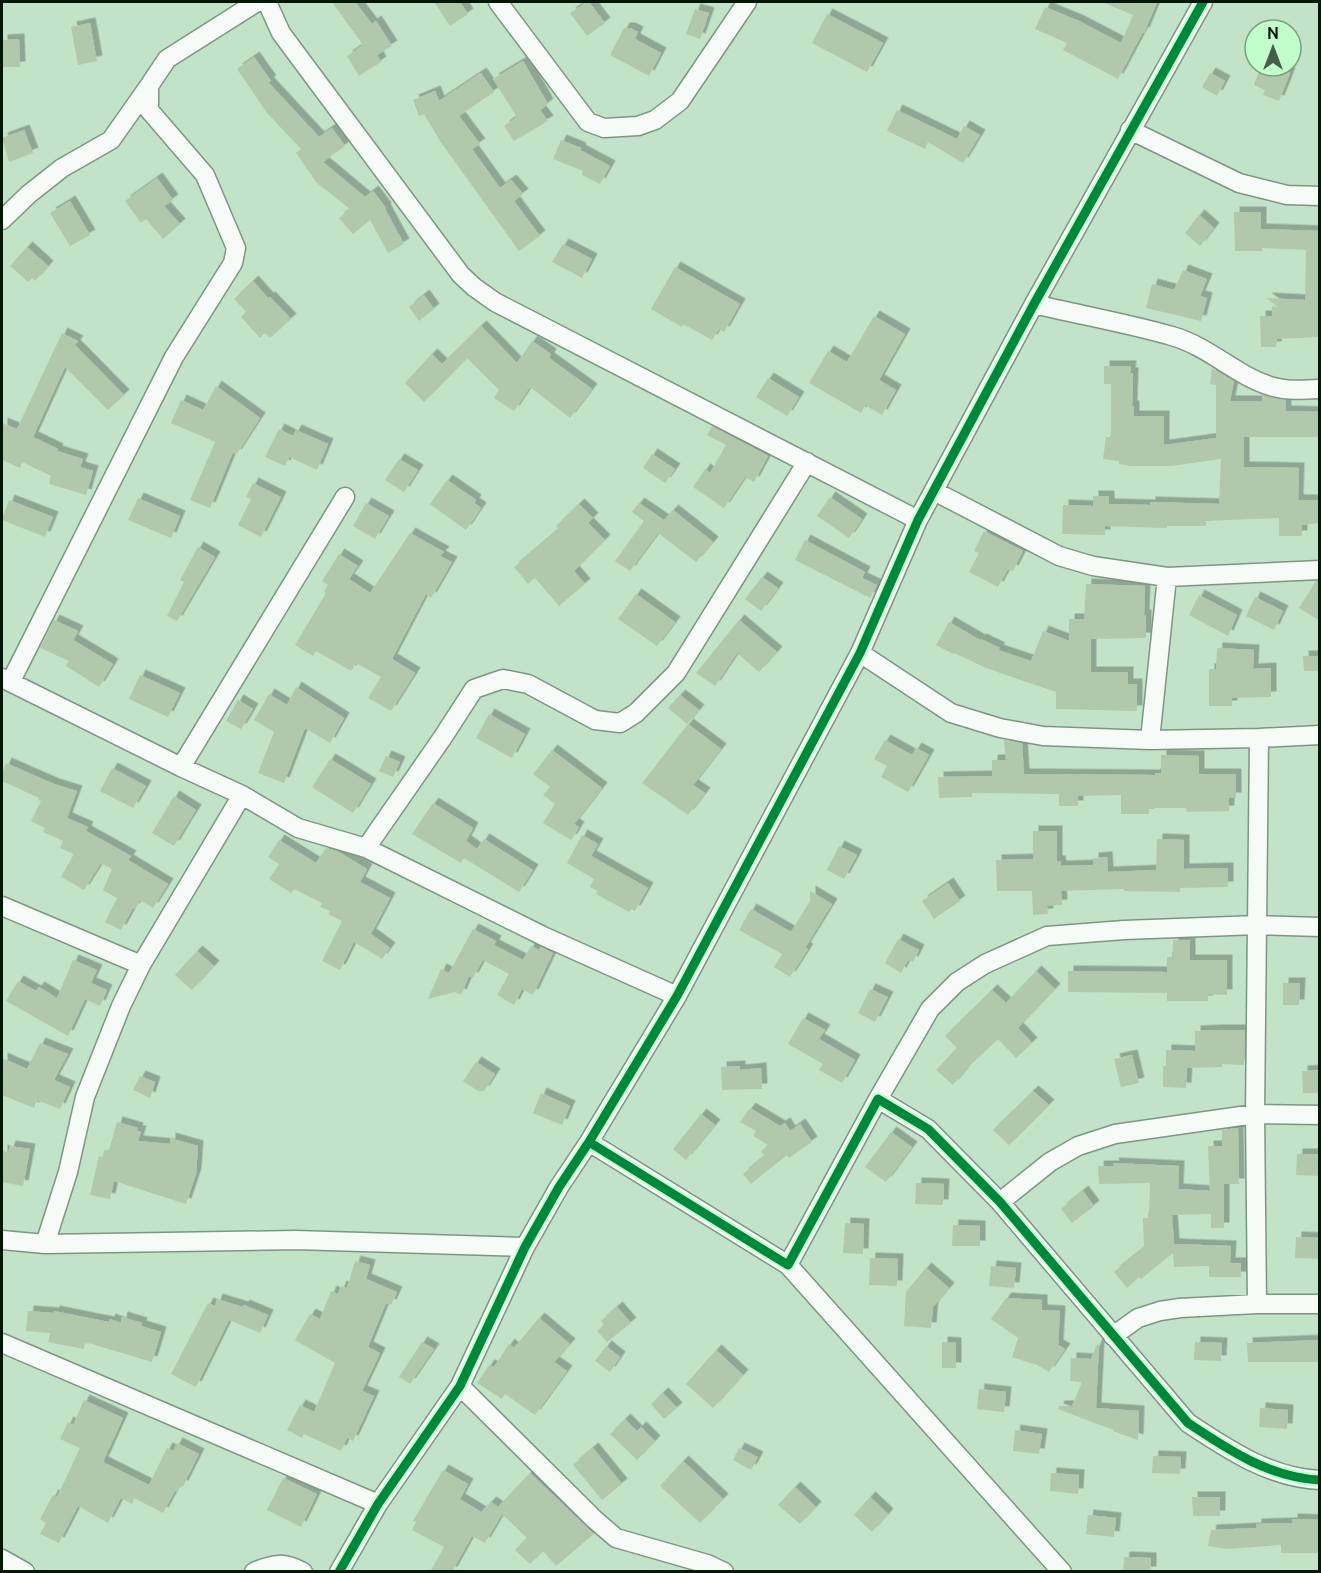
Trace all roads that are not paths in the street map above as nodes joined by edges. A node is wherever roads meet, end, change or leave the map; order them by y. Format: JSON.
{"nodes":[{"id":1,"x":257,"y":2,"type":"edge"},
{"id":2,"x":267,"y":2,"type":"edge"},
{"id":3,"x":498,"y":2,"type":"edge"},
{"id":4,"x":747,"y":2,"type":"edge"},
{"id":5,"x":1203,"y":2,"type":"edge"},
{"id":6,"x":149,"y":86,"type":"junction"},
{"id":7,"x":1130,"y":130,"type":"junction"},
{"id":8,"x":1320,"y":196,"type":"edge"},
{"id":9,"x":2,"y":220,"type":"edge"},
{"id":10,"x":1034,"y":304,"type":"junction"},
{"id":11,"x":1320,"y":389,"type":"edge"},
{"id":12,"x":807,"y":462,"type":"junction"},
{"id":13,"x":934,"y":491,"type":"junction"},
{"id":14,"x":345,"y":497,"type":"dead end"},
{"id":15,"x":918,"y":520,"type":"junction"},
{"id":16,"x":1320,"y":570,"type":"edge"},
{"id":17,"x":1167,"y":577,"type":"junction"},
{"id":18,"x":860,"y":652,"type":"junction"},
{"id":19,"x":6,"y":679,"type":"edge"},
{"id":20,"x":1320,"y":735,"type":"edge"},
{"id":21,"x":1259,"y":738,"type":"junction"},
{"id":22,"x":1150,"y":740,"type":"junction"},
{"id":23,"x":181,"y":767,"type":"junction"},
{"id":24,"x":242,"y":795,"type":"junction"},
{"id":25,"x":366,"y":848,"type":"junction"},
{"id":26,"x":2,"y":906,"type":"edge"},
{"id":27,"x":1258,"y":925,"type":"junction"},
{"id":28,"x":1320,"y":927,"type":"edge"},
{"id":29,"x":141,"y":965,"type":"junction"},
{"id":30,"x":677,"y":996,"type":"junction"},
{"id":31,"x":878,"y":1099,"type":"junction"},
{"id":32,"x":1255,"y":1114,"type":"junction"},
{"id":33,"x":1320,"y":1115,"type":"edge"},
{"id":34,"x":588,"y":1142,"type":"junction"},
{"id":35,"x":1000,"y":1202,"type":"junction"},
{"id":36,"x":2,"y":1240,"type":"edge"},
{"id":37,"x":45,"y":1244,"type":"junction"},
{"id":38,"x":525,"y":1247,"type":"junction"},
{"id":39,"x":788,"y":1265,"type":"junction"},
{"id":40,"x":1257,"y":1304,"type":"junction"},
{"id":41,"x":1320,"y":1304,"type":"edge"},
{"id":42,"x":1113,"y":1336,"type":"junction"},
{"id":43,"x":2,"y":1344,"type":"edge"},
{"id":44,"x":460,"y":1386,"type":"junction"},
{"id":45,"x":1320,"y":1480,"type":"edge"},
{"id":46,"x":378,"y":1504,"type":"junction"},
{"id":47,"x":2,"y":1558,"type":"edge"},
{"id":48,"x":26,"y":1572,"type":"edge"},
{"id":49,"x":254,"y":1572,"type":"edge"},
{"id":50,"x":303,"y":1572,"type":"edge"},
{"id":51,"x":339,"y":1572,"type":"edge"},
{"id":52,"x":724,"y":1572,"type":"edge"},
{"id":53,"x":1062,"y":1572,"type":"edge"}],
"edges":[{"from":1,"to":6,"type":"street"},
{"from":2,"to":12,"type":"street"},
{"from":3,"to":4,"type":"street"},
{"from":5,"to":7,"type":"street"},
{"from":6,"to":9,"type":"street"},
{"from":6,"to":19,"type":"street"},
{"from":7,"to":8,"type":"street"},
{"from":7,"to":10,"type":"street"},
{"from":10,"to":11,"type":"street"},
{"from":10,"to":13,"type":"street"},
{"from":12,"to":15,"type":"street"},
{"from":12,"to":25,"type":"street"},
{"from":13,"to":15,"type":"street"},
{"from":13,"to":17,"type":"street"},
{"from":14,"to":23,"type":"street"},
{"from":15,"to":18,"type":"street"},
{"from":16,"to":17,"type":"street"},
{"from":17,"to":22,"type":"street"},
{"from":18,"to":22,"type":"street"},
{"from":18,"to":30,"type":"street"},
{"from":19,"to":23,"type":"street"},
{"from":20,"to":21,"type":"street"},
{"from":21,"to":22,"type":"street"},
{"from":21,"to":27,"type":"street"},
{"from":23,"to":24,"type":"street"},
{"from":24,"to":25,"type":"street"},
{"from":24,"to":29,"type":"street"},
{"from":25,"to":30,"type":"street"},
{"from":26,"to":29,"type":"street"},
{"from":27,"to":28,"type":"street"},
{"from":27,"to":31,"type":"street"},
{"from":27,"to":32,"type":"street"},
{"from":29,"to":37,"type":"street"},
{"from":30,"to":34,"type":"street"},
{"from":31,"to":35,"type":"street"},
{"from":31,"to":39,"type":"street"},
{"from":32,"to":33,"type":"street"},
{"from":32,"to":35,"type":"street"},
{"from":32,"to":40,"type":"street"},
{"from":34,"to":38,"type":"street"},
{"from":34,"to":39,"type":"street"},
{"from":35,"to":42,"type":"street"},
{"from":36,"to":37,"type":"street"},
{"from":37,"to":38,"type":"street"},
{"from":38,"to":44,"type":"street"},
{"from":39,"to":53,"type":"street"},
{"from":40,"to":41,"type":"street"},
{"from":40,"to":42,"type":"street"},
{"from":42,"to":45,"type":"street"},
{"from":43,"to":46,"type":"street"},
{"from":44,"to":46,"type":"street"},
{"from":44,"to":52,"type":"street"},
{"from":46,"to":51,"type":"street"},
{"from":47,"to":48,"type":"street"},
{"from":49,"to":50,"type":"street"}]}
